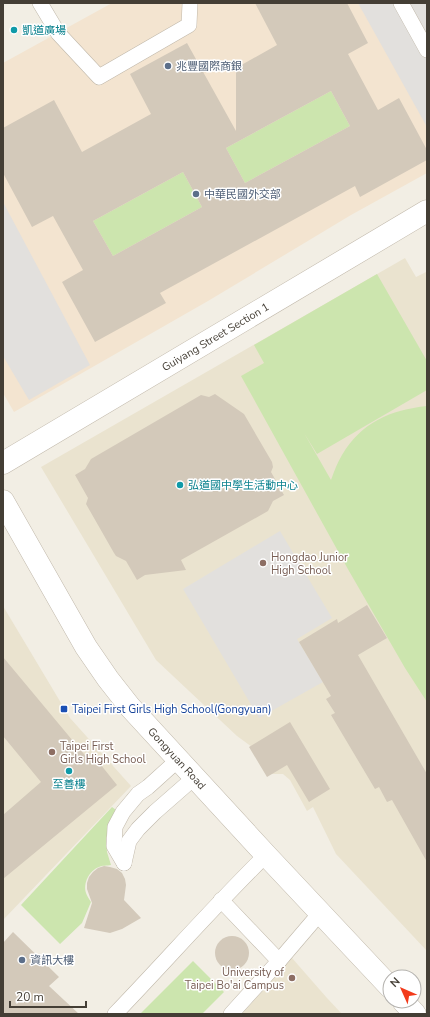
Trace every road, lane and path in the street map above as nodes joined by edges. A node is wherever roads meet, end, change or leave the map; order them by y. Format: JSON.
{"nodes":[{"id":1,"x":40,"y":3,"type":"edge"},
{"id":2,"x":190,"y":3,"type":"edge"},
{"id":3,"x":401,"y":3,"type":"edge"},
{"id":4,"x":427,"y":50,"type":"edge"},
{"id":5,"x":427,"y":211,"type":"edge"},
{"id":6,"x":3,"y":463,"type":"edge"},
{"id":7,"x":3,"y":501,"type":"edge"},
{"id":8,"x":179,"y":759,"type":"junction"},
{"id":9,"x":195,"y":777,"type":"junction"},
{"id":10,"x":266,"y":855,"type":"junction"},
{"id":11,"x":221,"y":900,"type":"junction"},
{"id":12,"x":320,"y":913,"type":"junction"},
{"id":13,"x":279,"y":961,"type":"junction"},
{"id":14,"x":382,"y":979,"type":"edge"},
{"id":15,"x":115,"y":1014,"type":"edge"},
{"id":16,"x":231,"y":1014,"type":"edge"}],
"edges":[{"from":1,"to":2,"type":"lane"},
{"from":3,"to":4,"type":"lane"},
{"from":5,"to":6,"type":"street","name":"Guiyang Street Section 1"},
{"from":7,"to":8,"type":"street","name":"Gongyuan Road"},
{"from":8,"to":9,"type":"street","name":"Gongyuan Road"},
{"from":8,"to":9,"type":"lane"},
{"from":9,"to":10,"type":"street","name":"Gongyuan Road"},
{"from":10,"to":11,"type":"lane"},
{"from":10,"to":12,"type":"street","name":"Gongyuan Road"},
{"from":11,"to":13,"type":"lane"},
{"from":11,"to":15,"type":"lane"},
{"from":12,"to":13,"type":"lane"},
{"from":12,"to":14,"type":"street","name":"Gongyuan Road"},
{"from":13,"to":16,"type":"lane"}]}
